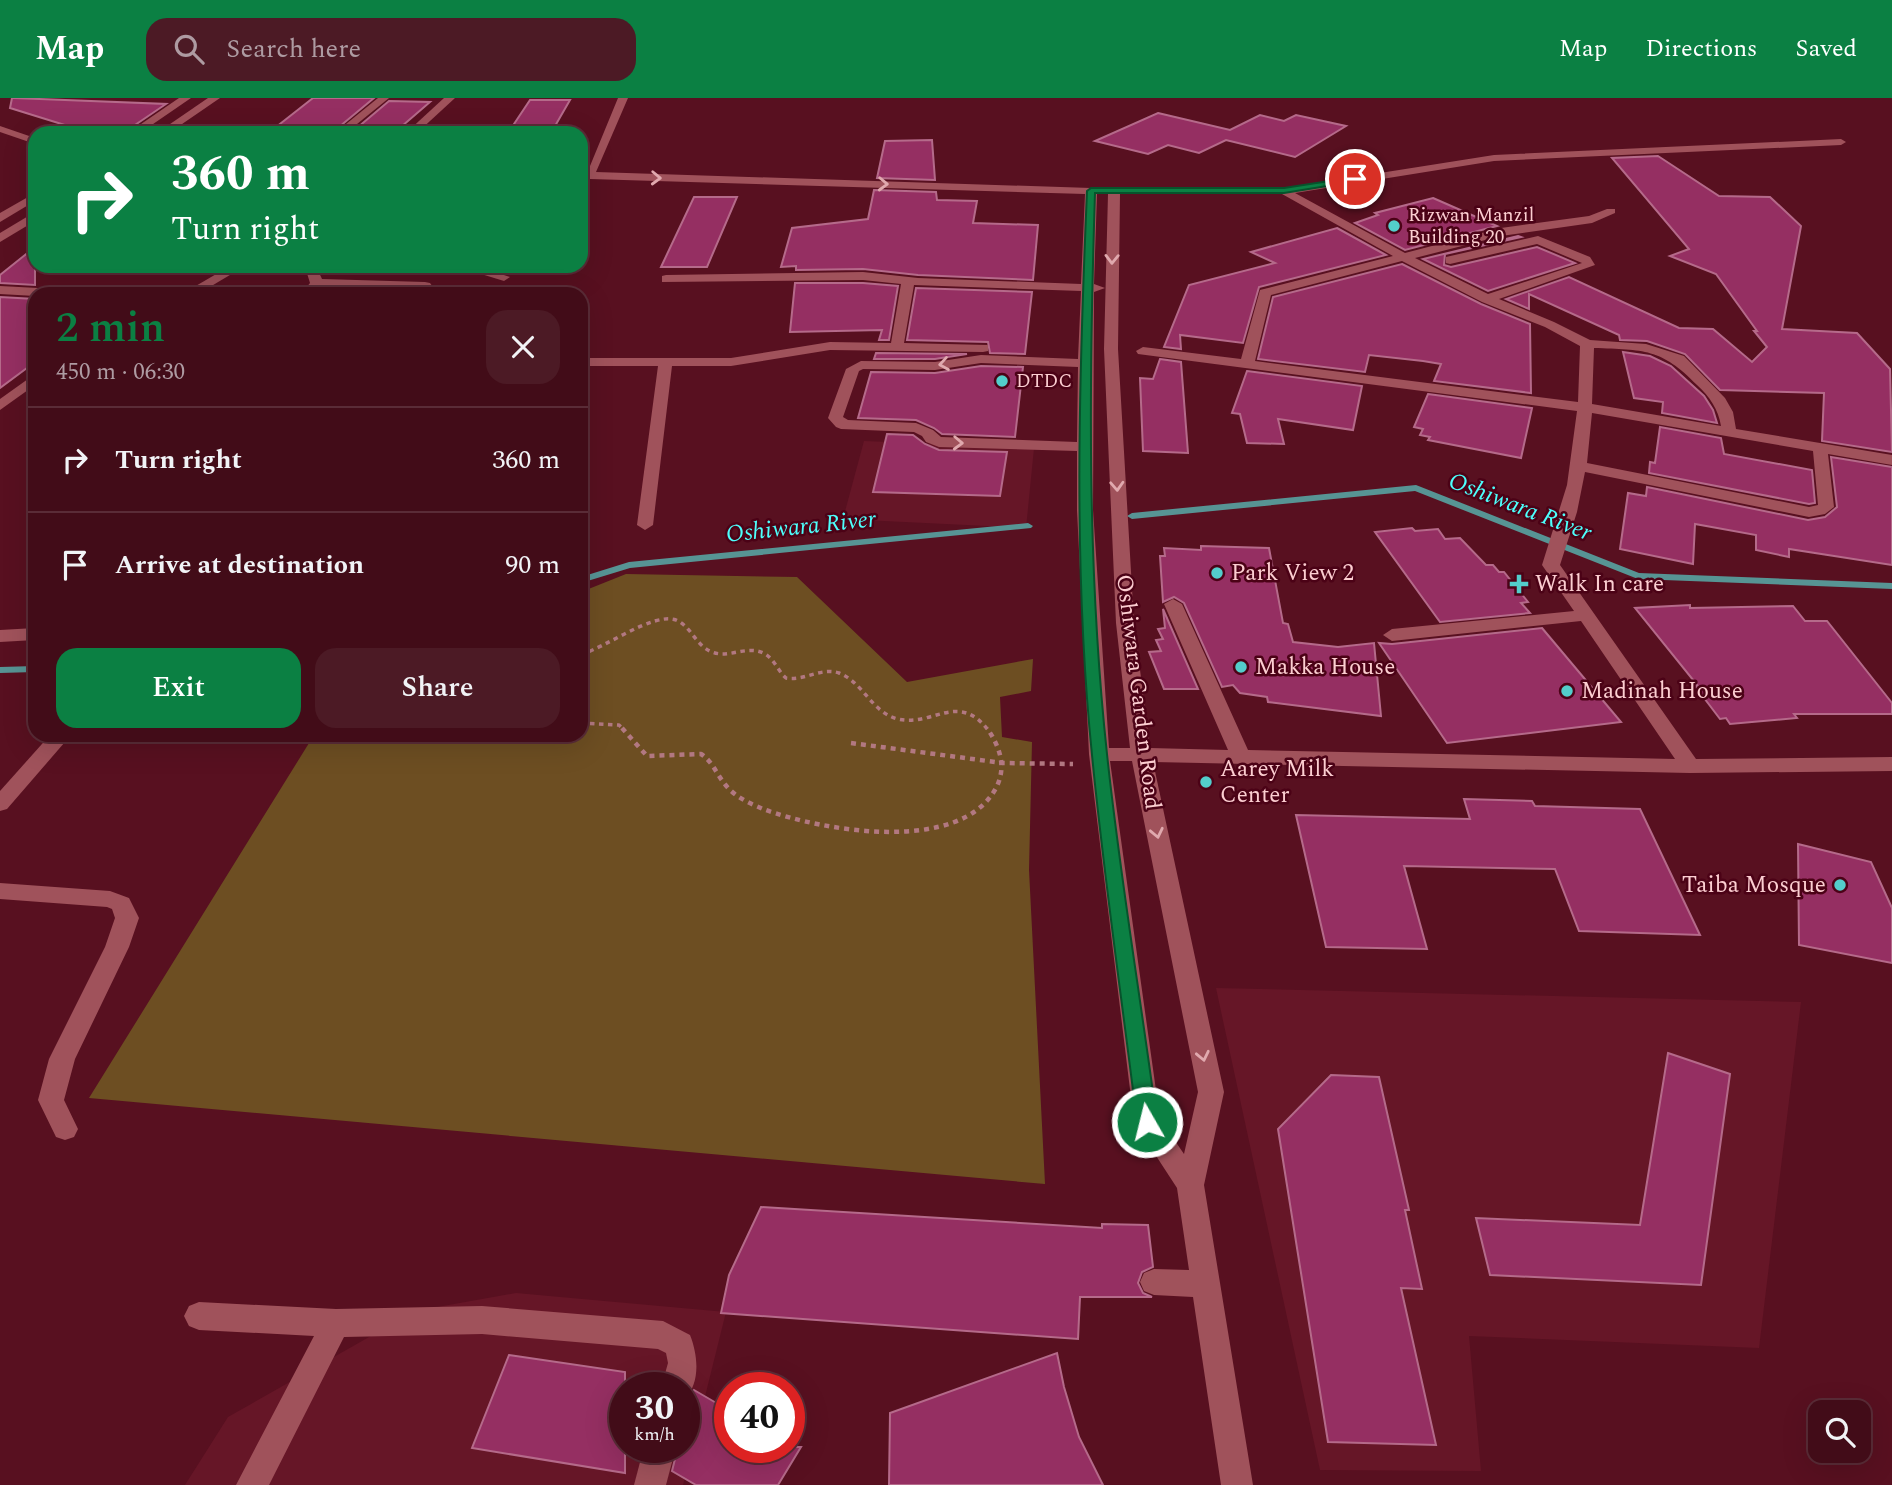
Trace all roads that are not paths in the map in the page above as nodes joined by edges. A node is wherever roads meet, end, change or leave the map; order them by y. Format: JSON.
{"nodes":[{"id":1,"x":186,"y":98,"type":"edge"},
{"id":2,"x":215,"y":98,"type":"edge"},
{"id":3,"x":384,"y":98,"type":"edge"},
{"id":4,"x":450,"y":98,"type":"edge"},
{"id":5,"x":622,"y":98,"type":"edge"},
{"id":6,"x":172,"y":107,"type":"junction"},
{"id":7,"x":200,"y":108,"type":"junction"},
{"id":8,"x":144,"y":126,"type":"edge"},
{"id":9,"x":173,"y":126,"type":"edge"},
{"id":10,"x":349,"y":126,"type":"edge"},
{"id":11,"x":419,"y":126,"type":"edge"},
{"id":12,"x":0,"y":129,"type":"edge"},
{"id":13,"x":28,"y":139,"type":"edge"},
{"id":14,"x":1841,"y":142,"type":"dead end"},
{"id":15,"x":588,"y":175,"type":"edge"},
{"id":16,"x":588,"y":180,"type":"edge"},
{"id":17,"x":1284,"y":191,"type":"junction"},
{"id":18,"x":1091,"y":196,"type":"junction"},
{"id":19,"x":1113,"y":196,"type":"junction"},
{"id":20,"x":28,"y":200,"type":"edge"},
{"id":21,"x":1299,"y":201,"type":"junction"},
{"id":22,"x":1611,"y":211,"type":"dead end"},
{"id":23,"x":0,"y":218,"type":"edge"},
{"id":24,"x":28,"y":220,"type":"edge"},
{"id":25,"x":0,"y":238,"type":"edge"},
{"id":26,"x":1405,"y":257,"type":"junction"},
{"id":27,"x":1424,"y":267,"type":"junction"},
{"id":28,"x":226,"y":273,"type":"edge"},
{"id":29,"x":313,"y":273,"type":"edge"},
{"id":30,"x":488,"y":273,"type":"edge"},
{"id":31,"x":504,"y":277,"type":"dead end"},
{"id":32,"x":666,"y":279,"type":"dead end"},
{"id":33,"x":908,"y":281,"type":"junction"},
{"id":34,"x":317,"y":283,"type":"junction"},
{"id":35,"x":201,"y":287,"type":"edge"},
{"id":36,"x":313,"y":287,"type":"edge"},
{"id":37,"x":426,"y":287,"type":"edge"},
{"id":38,"x":1088,"y":287,"type":"junction"},
{"id":39,"x":1112,"y":288,"type":"junction"},
{"id":40,"x":0,"y":290,"type":"edge"},
{"id":41,"x":28,"y":291,"type":"edge"},
{"id":42,"x":1487,"y":299,"type":"junction"},
{"id":43,"x":1587,"y":344,"type":"junction"},
{"id":44,"x":897,"y":346,"type":"junction"},
{"id":45,"x":1111,"y":349,"type":"junction"},
{"id":46,"x":1143,"y":351,"type":"dead end"},
{"id":47,"x":1085,"y":356,"type":"junction"},
{"id":48,"x":588,"y":362,"type":"edge"},
{"id":49,"x":1247,"y":363,"type":"junction"},
{"id":50,"x":665,"y":364,"type":"junction"},
{"id":51,"x":28,"y":384,"type":"edge"},
{"id":52,"x":0,"y":406,"type":"edge"},
{"id":53,"x":1587,"y":408,"type":"junction"},
{"id":54,"x":1729,"y":432,"type":"junction"},
{"id":55,"x":1085,"y":447,"type":"junction"},
{"id":56,"x":1820,"y":448,"type":"junction"},
{"id":57,"x":1892,"y":460,"type":"edge"},
{"id":58,"x":1577,"y":466,"type":"junction"},
{"id":59,"x":645,"y":525,"type":"dead end"},
{"id":60,"x":1172,"y":604,"type":"dead end"},
{"id":61,"x":1587,"y":615,"type":"junction"},
{"id":62,"x":28,"y":634,"type":"edge"},
{"id":63,"x":1392,"y":635,"type":"dead end"},
{"id":64,"x":0,"y":636,"type":"edge"},
{"id":65,"x":55,"y":742,"type":"edge"},
{"id":66,"x":1141,"y":755,"type":"junction"},
{"id":67,"x":1241,"y":757,"type":"junction"},
{"id":68,"x":1100,"y":759,"type":"junction"},
{"id":69,"x":1892,"y":764,"type":"edge"},
{"id":70,"x":1690,"y":766,"type":"junction"},
{"id":71,"x":0,"y":804,"type":"edge"},
{"id":72,"x":0,"y":891,"type":"edge"},
{"id":73,"x":65,"y":1129,"type":"dead end"},
{"id":74,"x":1190,"y":1185,"type":"junction"},
{"id":75,"x":1154,"y":1282,"type":"dead end"},
{"id":76,"x":1207,"y":1284,"type":"junction"},
{"id":77,"x":199,"y":1316,"type":"dead end"},
{"id":78,"x":336,"y":1323,"type":"junction"},
{"id":79,"x":680,"y":1372,"type":"edge"},
{"id":80,"x":656,"y":1463,"type":"edge"},
{"id":81,"x":252,"y":1485,"type":"edge"},
{"id":82,"x":650,"y":1485,"type":"edge"},
{"id":83,"x":1237,"y":1485,"type":"edge"}],
"edges":[{"from":1,"to":6,"type":"street"},
{"from":2,"to":7,"type":"street"},
{"from":3,"to":10,"type":"street"},
{"from":4,"to":11,"type":"street"},
{"from":5,"to":15,"type":"street"},
{"from":6,"to":7,"type":"street"},
{"from":6,"to":8,"type":"street"},
{"from":7,"to":9,"type":"street"},
{"from":12,"to":13,"type":"street"},
{"from":14,"to":17,"type":"street"},
{"from":16,"to":18,"type":"street"},
{"from":17,"to":19,"type":"street"},
{"from":17,"to":21,"type":"street"},
{"from":18,"to":19,"type":"street"},
{"from":18,"to":38,"type":"street","name":"Oshiwara Garden Road"},
{"from":19,"to":21,"type":"street"},
{"from":19,"to":39,"type":"street","name":"Oshiwara Garden Road","one_way":true},
{"from":20,"to":23,"type":"street"},
{"from":21,"to":26,"type":"street"},
{"from":22,"to":26,"type":"street"},
{"from":24,"to":25,"type":"street"},
{"from":26,"to":27,"type":"street"},
{"from":26,"to":49,"type":"street"},
{"from":27,"to":42,"type":"street"},
{"from":27,"to":42,"type":"street"},
{"from":28,"to":35,"type":"street"},
{"from":29,"to":34,"type":"street"},
{"from":30,"to":31,"type":"street"},
{"from":32,"to":33,"type":"street"},
{"from":33,"to":38,"type":"street"},
{"from":33,"to":44,"type":"street"},
{"from":34,"to":36,"type":"street"},
{"from":34,"to":37,"type":"street"},
{"from":38,"to":39,"type":"street"},
{"from":38,"to":47,"type":"street","name":"Oshiwara Garden Road"},
{"from":39,"to":45,"type":"street","name":"Oshiwara Garden Road"},
{"from":40,"to":41,"type":"street"},
{"from":42,"to":43,"type":"street"},
{"from":43,"to":53,"type":"street"},
{"from":43,"to":54,"type":"street"},
{"from":44,"to":47,"type":"street"},
{"from":44,"to":50,"type":"street"},
{"from":45,"to":47,"type":"street"},
{"from":45,"to":66,"type":"street","name":"Oshiwara Garden Road","one_way":true},
{"from":46,"to":49,"type":"street"},
{"from":47,"to":55,"type":"street","name":"Oshiwara Garden Road"},
{"from":47,"to":55,"type":"street","one_way":true},
{"from":48,"to":50,"type":"street"},
{"from":49,"to":53,"type":"street"},
{"from":50,"to":59,"type":"street"},
{"from":51,"to":52,"type":"street"},
{"from":53,"to":54,"type":"street"},
{"from":53,"to":58,"type":"street"},
{"from":54,"to":56,"type":"street"},
{"from":55,"to":68,"type":"street","name":"Oshiwara Garden Road"},
{"from":56,"to":57,"type":"street"},
{"from":56,"to":58,"type":"street"},
{"from":58,"to":61,"type":"street"},
{"from":60,"to":67,"type":"street"},
{"from":61,"to":63,"type":"street"},
{"from":61,"to":70,"type":"street"},
{"from":62,"to":64,"type":"street"},
{"from":65,"to":71,"type":"street"},
{"from":66,"to":67,"type":"street"},
{"from":66,"to":68,"type":"street"},
{"from":66,"to":74,"type":"street","name":"Oshiwara Garden Road","one_way":true},
{"from":67,"to":70,"type":"street"},
{"from":68,"to":74,"type":"street","name":"Oshiwara Garden Road"},
{"from":69,"to":70,"type":"street"},
{"from":72,"to":73,"type":"street"},
{"from":74,"to":76,"type":"street","name":"Oshiwara Garden Road"},
{"from":75,"to":76,"type":"street"},
{"from":76,"to":83,"type":"street","name":"Oshiwara Garden Road"},
{"from":77,"to":78,"type":"street"},
{"from":78,"to":79,"type":"street"},
{"from":78,"to":81,"type":"street"},
{"from":80,"to":82,"type":"street"}]}
